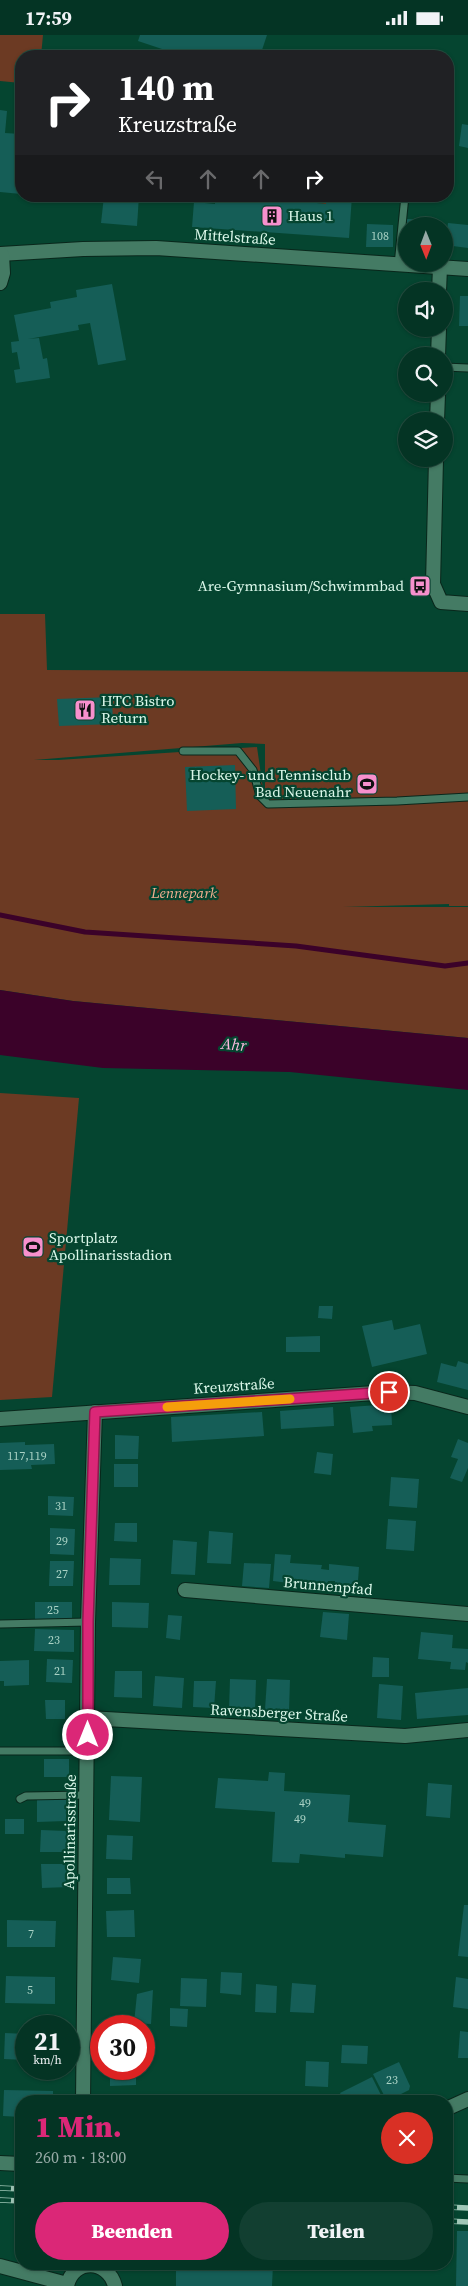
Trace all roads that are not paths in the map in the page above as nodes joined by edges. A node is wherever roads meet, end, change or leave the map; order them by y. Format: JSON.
{"nodes":[{"id":1,"x":404,"y":202,"type":"edge"},
{"id":2,"x":403,"y":217,"type":"edge"},
{"id":3,"x":1,"y":255,"type":"edge"},
{"id":4,"x":398,"y":265,"type":"edge"},
{"id":5,"x":453,"y":268,"type":"edge"},
{"id":6,"x":468,"y":269,"type":"edge"},
{"id":7,"x":0,"y":283,"type":"edge"},
{"id":8,"x":453,"y":367,"type":"edge"},
{"id":9,"x":468,"y":368,"type":"edge"},
{"id":10,"x":436,"y":467,"type":"edge"},
{"id":11,"x":468,"y":604,"type":"edge"},
{"id":12,"x":183,"y":751,"type":"dead end"},
{"id":13,"x":468,"y":797,"type":"edge"},
{"id":14,"x":468,"y":1407,"type":"edge"},
{"id":15,"x":95,"y":1412,"type":"junction"},
{"id":16,"x":0,"y":1419,"type":"edge"},
{"id":17,"x":185,"y":1590,"type":"dead end"},
{"id":18,"x":468,"y":1614,"type":"edge"},
{"id":19,"x":88,"y":1622,"type":"junction"},
{"id":20,"x":0,"y":1624,"type":"edge"},
{"id":21,"x":88,"y":1718,"type":"junction"},
{"id":22,"x":468,"y":1730,"type":"edge"},
{"id":23,"x":2,"y":1751,"type":"dead end"},
{"id":24,"x":88,"y":1751,"type":"junction"},
{"id":25,"x":86,"y":1795,"type":"junction"},
{"id":26,"x":20,"y":1799,"type":"dead end"},
{"id":27,"x":83,"y":2095,"type":"edge"},
{"id":28,"x":468,"y":2099,"type":"edge"},
{"id":29,"x":453,"y":2106,"type":"edge"},
{"id":30,"x":0,"y":2163,"type":"edge"},
{"id":31,"x":15,"y":2164,"type":"edge"},
{"id":32,"x":453,"y":2178,"type":"edge"},
{"id":33,"x":468,"y":2179,"type":"edge"},
{"id":34,"x":0,"y":2266,"type":"edge"},
{"id":35,"x":76,"y":2270,"type":"edge"},
{"id":36,"x":105,"y":2270,"type":"edge"},
{"id":37,"x":67,"y":2285,"type":"edge"},
{"id":38,"x":115,"y":2286,"type":"edge"}],
"edges":[{"from":1,"to":2,"type":"lane"},
{"from":3,"to":4,"type":"street","name":"Mittelstraße"},
{"from":3,"to":7,"type":"street"},
{"from":5,"to":6,"type":"street","name":"Mittelstraße"},
{"from":8,"to":9,"type":"lane"},
{"from":10,"to":11,"type":"street"},
{"from":12,"to":13,"type":"lane"},
{"from":14,"to":15,"type":"street","name":"Kreuzstraße"},
{"from":15,"to":16,"type":"street","name":"Kreuzstraße"},
{"from":15,"to":19,"type":"street","name":"Apollinarisstraße"},
{"from":17,"to":18,"type":"street","name":"Brunnenpfad"},
{"from":19,"to":20,"type":"lane"},
{"from":19,"to":21,"type":"street","name":"Apollinarisstraße"},
{"from":21,"to":22,"type":"street","name":"Ravensberger Straße"},
{"from":21,"to":24,"type":"street","name":"Apollinarisstraße"},
{"from":23,"to":24,"type":"lane"},
{"from":24,"to":25,"type":"street","name":"Apollinarisstraße"},
{"from":25,"to":26,"type":"lane"},
{"from":25,"to":27,"type":"street","name":"Apollinarisstraße"},
{"from":28,"to":29,"type":"street"},
{"from":30,"to":31,"type":"street"},
{"from":32,"to":33,"type":"lane"},
{"from":34,"to":37,"type":"street"},
{"from":35,"to":37,"type":"street"},
{"from":36,"to":38,"type":"street"}]}
